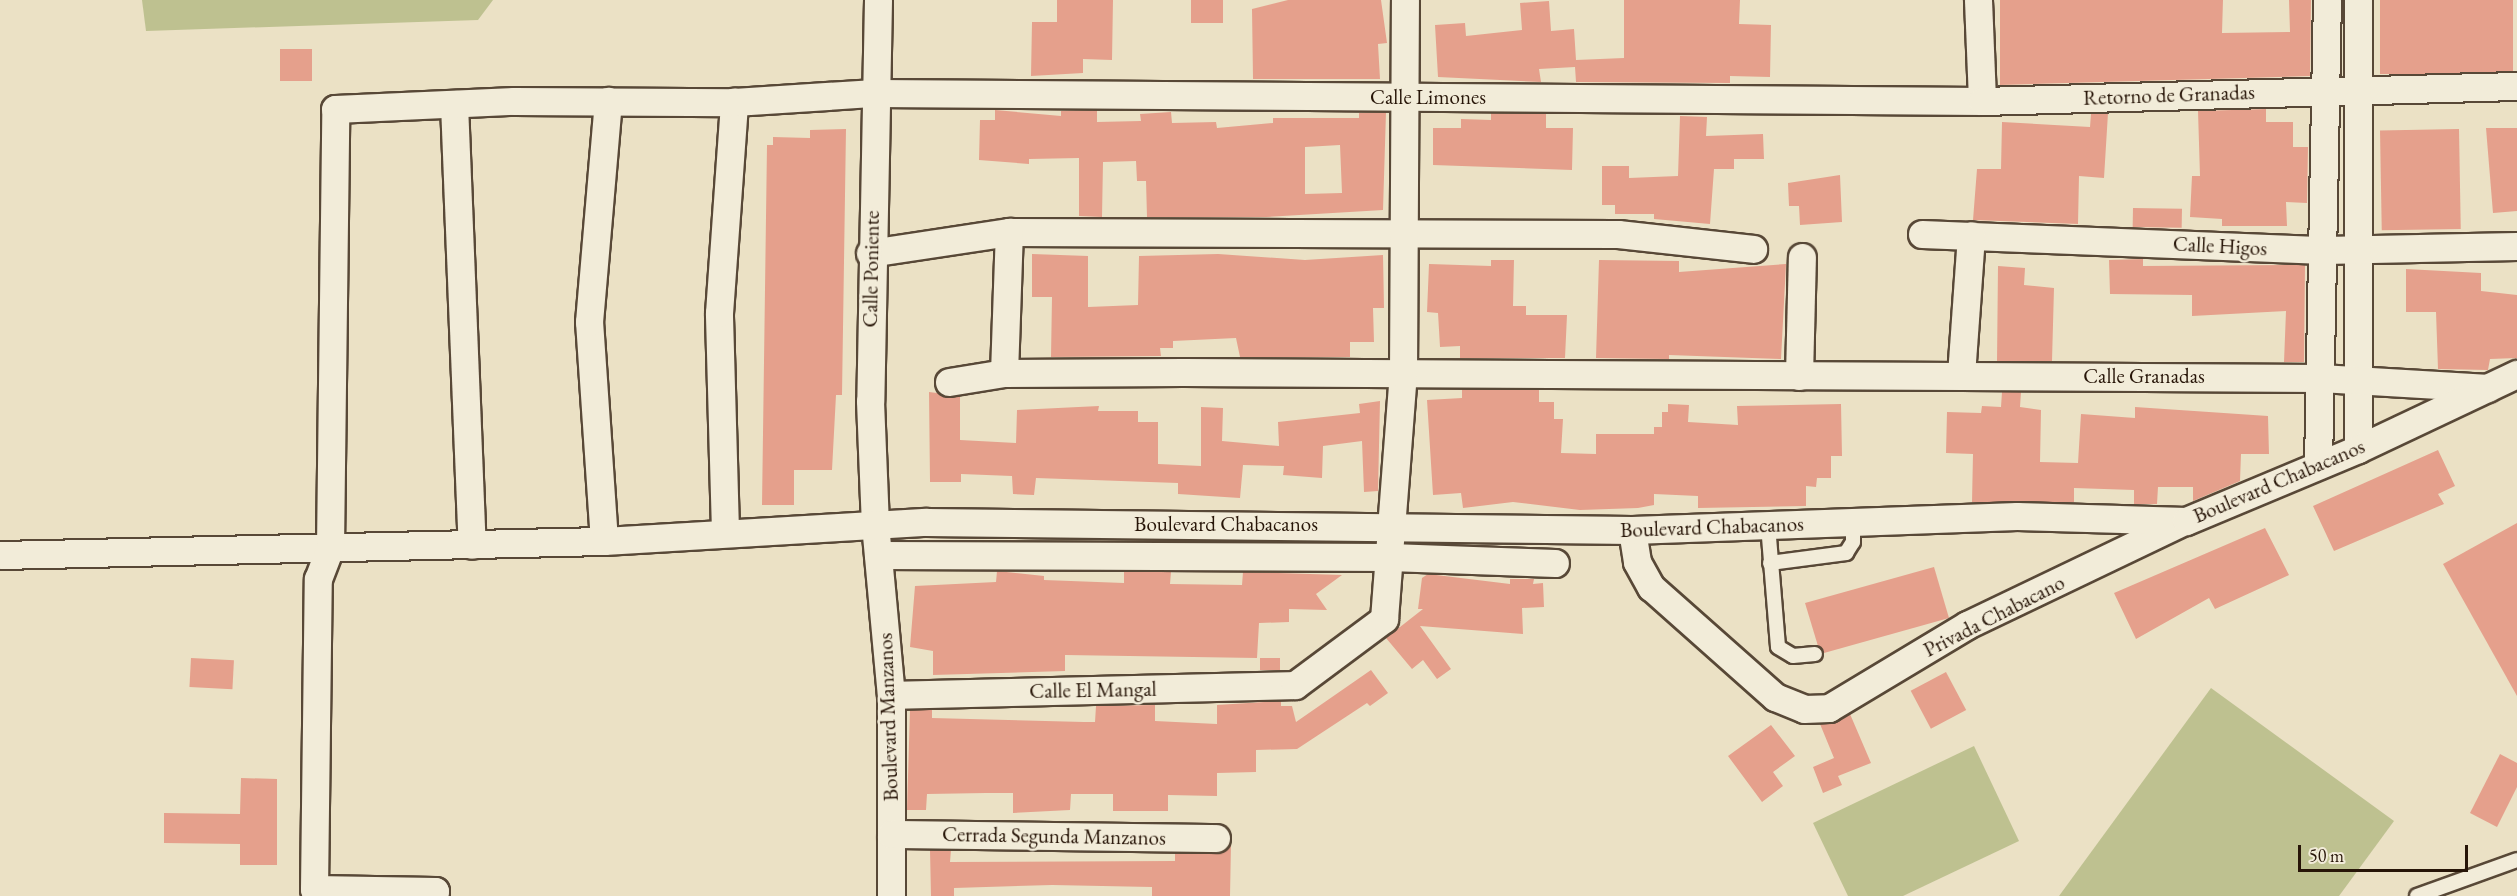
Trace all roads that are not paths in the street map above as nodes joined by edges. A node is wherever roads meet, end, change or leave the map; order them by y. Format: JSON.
{"nodes":[{"id":1,"x":878,"y":0,"type":"edge"},
{"id":2,"x":1405,"y":0,"type":"edge"},
{"id":3,"x":1978,"y":0,"type":"edge"},
{"id":4,"x":2327,"y":0,"type":"edge"},
{"id":5,"x":2358,"y":0,"type":"edge"},
{"id":6,"x":2517,"y":86,"type":"edge"},
{"id":7,"x":2325,"y":90,"type":"junction"},
{"id":8,"x":2357,"y":90,"type":"junction"},
{"id":9,"x":875,"y":93,"type":"junction"},
{"id":10,"x":1404,"y":97,"type":"junction"},
{"id":11,"x":608,"y":101,"type":"junction"},
{"id":12,"x":1982,"y":101,"type":"junction"},
{"id":13,"x":734,"y":102,"type":"junction"},
{"id":14,"x":454,"y":104,"type":"junction"},
{"id":15,"x":1009,"y":231,"type":"junction"},
{"id":16,"x":1922,"y":234,"type":"dead end"},
{"id":17,"x":1406,"y":235,"type":"junction"},
{"id":18,"x":1971,"y":235,"type":"junction"},
{"id":19,"x":2517,"y":246,"type":"edge"},
{"id":20,"x":1753,"y":249,"type":"dead end"},
{"id":21,"x":2357,"y":249,"type":"junction"},
{"id":22,"x":2324,"y":250,"type":"junction"},
{"id":23,"x":870,"y":253,"type":"junction"},
{"id":24,"x":1802,"y":257,"type":"dead end"},
{"id":25,"x":1004,"y":373,"type":"junction"},
{"id":26,"x":1403,"y":374,"type":"junction"},
{"id":27,"x":2517,"y":374,"type":"edge"},
{"id":28,"x":1961,"y":375,"type":"junction"},
{"id":29,"x":1799,"y":376,"type":"junction"},
{"id":30,"x":2321,"y":378,"type":"junction"},
{"id":31,"x":2357,"y":379,"type":"junction"},
{"id":32,"x":949,"y":382,"type":"dead end"},
{"id":33,"x":2490,"y":388,"type":"junction"},
{"id":34,"x":2358,"y":449,"type":"junction"},
{"id":35,"x":2318,"y":465,"type":"junction"},
{"id":36,"x":2186,"y":521,"type":"junction"},
{"id":37,"x":1853,"y":522,"type":"junction"},
{"id":38,"x":1392,"y":525,"type":"junction"},
{"id":39,"x":1768,"y":525,"type":"junction"},
{"id":40,"x":1632,"y":530,"type":"junction"},
{"id":41,"x":724,"y":531,"type":"junction"},
{"id":42,"x":877,"y":539,"type":"junction"},
{"id":43,"x":604,"y":541,"type":"junction"},
{"id":44,"x":472,"y":545,"type":"junction"},
{"id":45,"x":330,"y":548,"type":"junction"},
{"id":46,"x":0,"y":555,"type":"edge"},
{"id":47,"x":1390,"y":557,"type":"junction"},
{"id":48,"x":1555,"y":563,"type":"dead end"},
{"id":49,"x":1770,"y":563,"type":"junction"},
{"id":50,"x":1815,"y":654,"type":"dead end"},
{"id":51,"x":891,"y":695,"type":"junction"},
{"id":52,"x":891,"y":834,"type":"junction"},
{"id":53,"x":1216,"y":838,"type":"dead end"},
{"id":54,"x":2517,"y":861,"type":"edge"},
{"id":55,"x":434,"y":896,"type":"edge"},
{"id":56,"x":891,"y":896,"type":"edge"},
{"id":57,"x":2417,"y":896,"type":"edge"}],
"edges":[{"from":1,"to":9,"type":"street","name":"Calle Poniente"},
{"from":2,"to":10,"type":"street"},
{"from":3,"to":12,"type":"street"},
{"from":4,"to":7,"type":"street"},
{"from":5,"to":8,"type":"street"},
{"from":6,"to":8,"type":"street","name":"Retorno de Granadas"},
{"from":7,"to":8,"type":"street","name":"Retorno de Granadas"},
{"from":7,"to":12,"type":"street","name":"Retorno de Granadas"},
{"from":7,"to":22,"type":"street"},
{"from":8,"to":21,"type":"street"},
{"from":9,"to":10,"type":"street","name":"Calle Limones"},
{"from":9,"to":13,"type":"street","name":"Calle Limones"},
{"from":9,"to":23,"type":"street","name":"Calle Poniente"},
{"from":10,"to":12,"type":"street","name":"Calle Limones"},
{"from":10,"to":17,"type":"street"},
{"from":11,"to":13,"type":"street","name":"Calle Limones"},
{"from":11,"to":14,"type":"street","name":"Calle Limones"},
{"from":11,"to":43,"type":"street"},
{"from":13,"to":41,"type":"street"},
{"from":14,"to":44,"type":"street"},
{"from":14,"to":45,"type":"street","name":"Calle Limones"},
{"from":15,"to":17,"type":"street"},
{"from":15,"to":23,"type":"street"},
{"from":15,"to":25,"type":"street"},
{"from":16,"to":18,"type":"street","name":"Calle Higos"},
{"from":17,"to":20,"type":"street"},
{"from":17,"to":26,"type":"street"},
{"from":18,"to":22,"type":"street","name":"Calle Higos"},
{"from":18,"to":28,"type":"street"},
{"from":19,"to":21,"type":"street","name":"Calle Higos"},
{"from":21,"to":22,"type":"street","name":"Calle Higos"},
{"from":21,"to":31,"type":"street"},
{"from":22,"to":30,"type":"street"},
{"from":23,"to":42,"type":"street","name":"Calle Poniente"},
{"from":24,"to":29,"type":"street"},
{"from":25,"to":26,"type":"street"},
{"from":25,"to":32,"type":"street"},
{"from":26,"to":29,"type":"street"},
{"from":26,"to":38,"type":"street"},
{"from":27,"to":33,"type":"street","name":"Boulevard Chabacanos"},
{"from":28,"to":29,"type":"street","name":"Calle Granadas"},
{"from":28,"to":30,"type":"street","name":"Calle Granadas"},
{"from":30,"to":31,"type":"street","name":"Calle Granadas"},
{"from":30,"to":35,"type":"street"},
{"from":31,"to":33,"type":"street","name":"Calle Granadas"},
{"from":31,"to":34,"type":"street"},
{"from":33,"to":34,"type":"street","name":"Boulevard Chabacanos"},
{"from":34,"to":35,"type":"street","name":"Boulevard Chabacanos"},
{"from":35,"to":36,"type":"street","name":"Boulevard Chabacanos"},
{"from":36,"to":37,"type":"street","name":"Boulevard Chabacanos"},
{"from":36,"to":40,"type":"street","name":"Privada Chabacano"},
{"from":37,"to":39,"type":"street","name":"Boulevard Chabacanos"},
{"from":37,"to":49,"type":"lane"},
{"from":38,"to":40,"type":"street","name":"Boulevard Chabacanos"},
{"from":38,"to":42,"type":"street","name":"Boulevard Chabacanos"},
{"from":38,"to":47,"type":"street"},
{"from":39,"to":40,"type":"street","name":"Boulevard Chabacanos"},
{"from":39,"to":49,"type":"lane"},
{"from":41,"to":42,"type":"street"},
{"from":41,"to":43,"type":"street"},
{"from":42,"to":47,"type":"street","name":"Boulevard Chabacanos"},
{"from":42,"to":51,"type":"street","name":"Boulevard Manzanos"},
{"from":43,"to":44,"type":"street"},
{"from":44,"to":45,"type":"street"},
{"from":45,"to":46,"type":"street"},
{"from":45,"to":55,"type":"street"},
{"from":47,"to":48,"type":"street","name":"Boulevard Chabacanos"},
{"from":47,"to":51,"type":"street","name":"Calle El Mangal"},
{"from":49,"to":50,"type":"lane"},
{"from":51,"to":52,"type":"street","name":"Boulevard Manzanos"},
{"from":52,"to":53,"type":"street","name":"Cerrada Segunda Manzanos"},
{"from":52,"to":56,"type":"street","name":"Boulevard Manzanos"},
{"from":54,"to":57,"type":"lane"}]}
